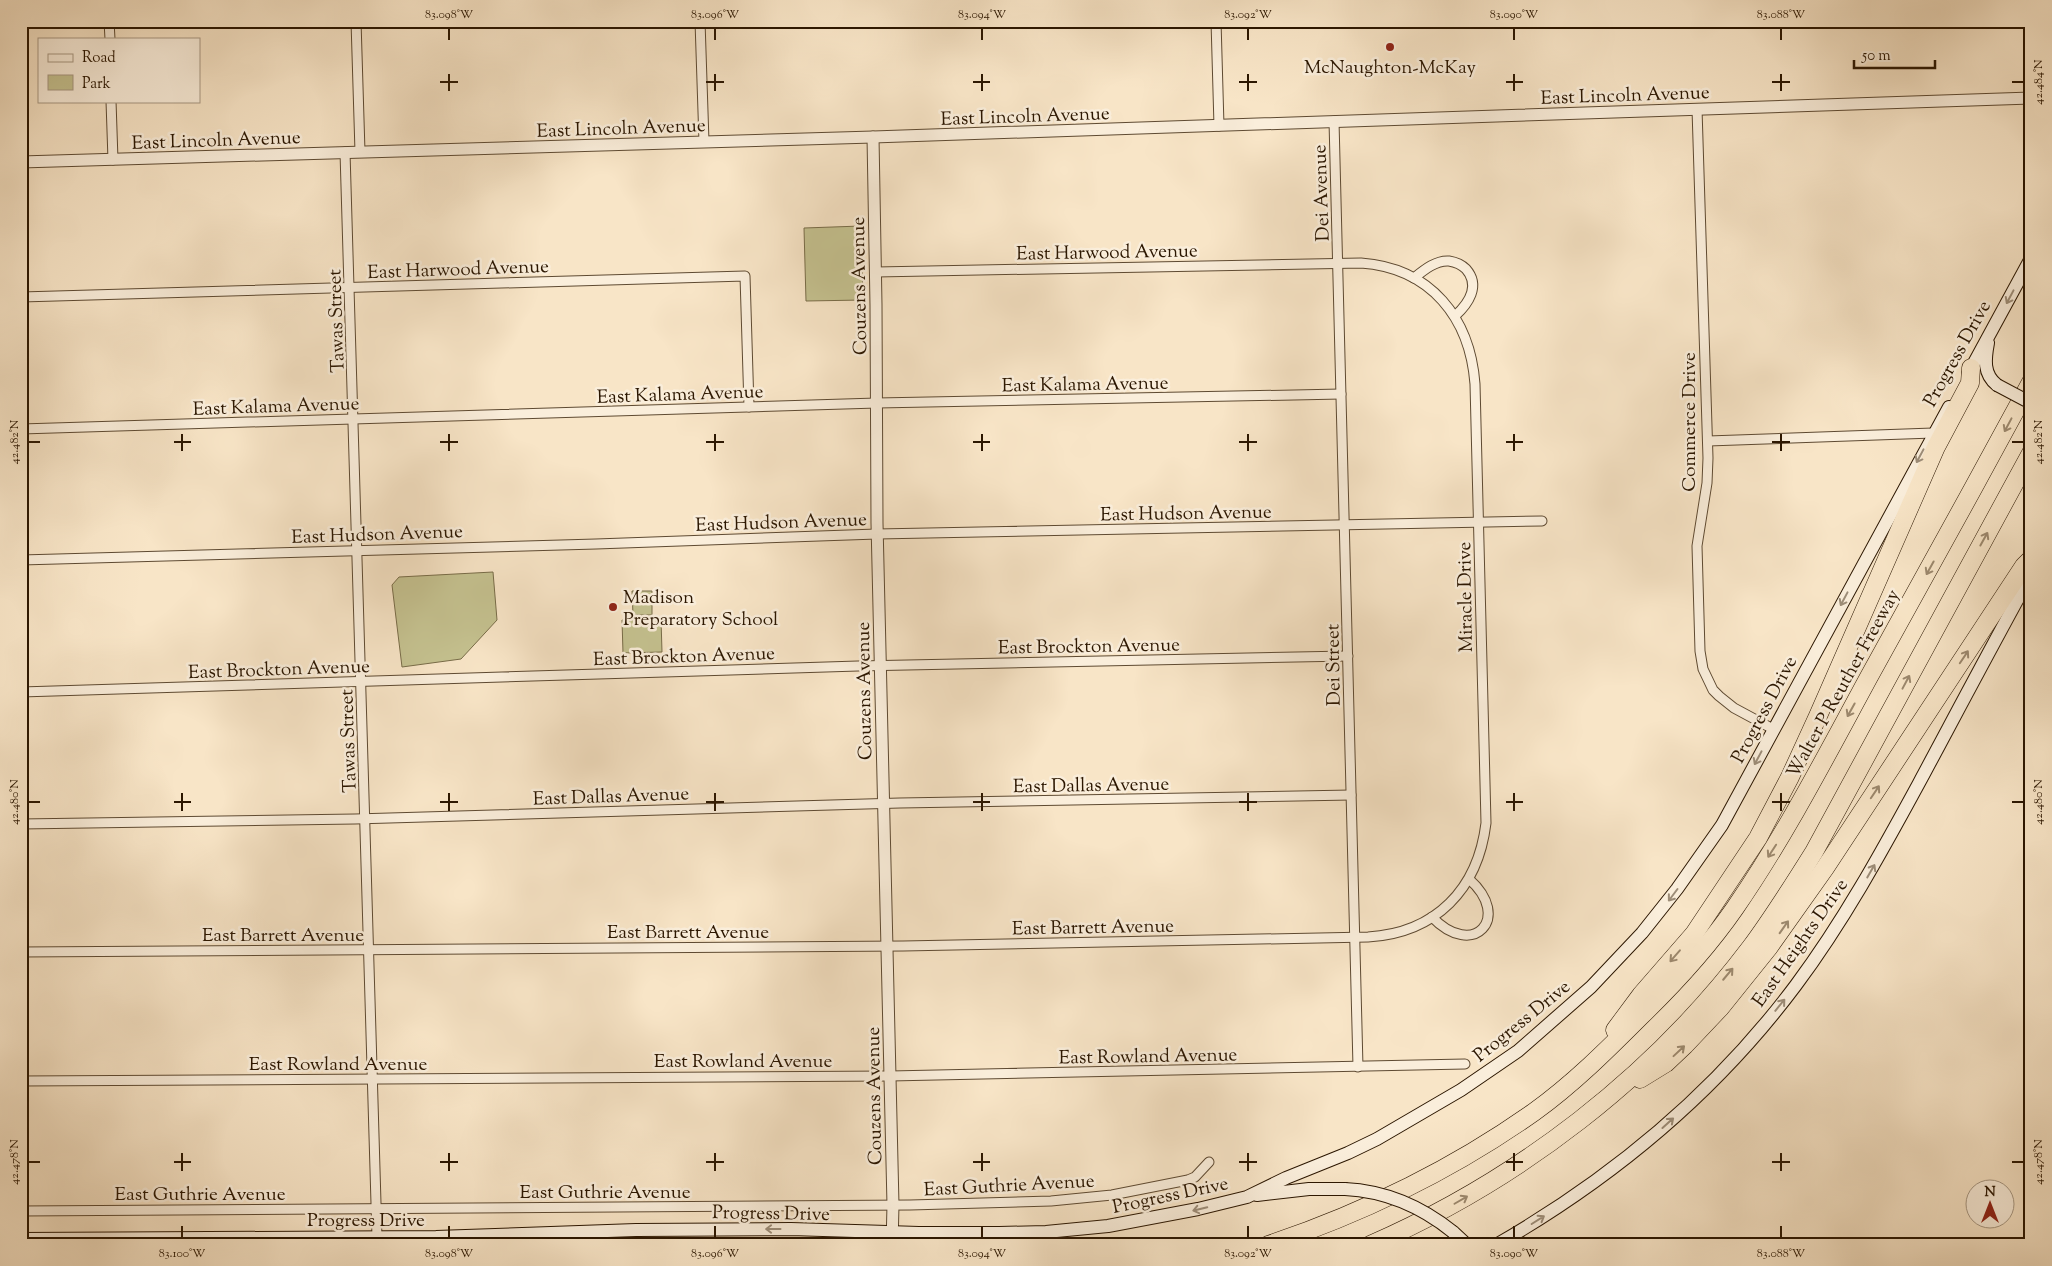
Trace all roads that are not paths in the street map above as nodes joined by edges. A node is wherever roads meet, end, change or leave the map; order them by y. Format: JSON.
{"nodes":[{"id":1,"x":109,"y":21,"type":"edge"},
{"id":2,"x":356,"y":21,"type":"edge"},
{"id":3,"x":700,"y":21,"type":"edge"},
{"id":4,"x":1216,"y":21,"type":"edge"},
{"id":5,"x":110,"y":38,"type":"edge"},
{"id":6,"x":2031,"y":98,"type":"edge"},
{"id":7,"x":111,"y":102,"type":"edge"},
{"id":8,"x":1697,"y":109,"type":"junction"},
{"id":9,"x":1334,"y":121,"type":"junction"},
{"id":10,"x":1219,"y":126,"type":"junction"},
{"id":11,"x":873,"y":137,"type":"junction"},
{"id":12,"x":704,"y":142,"type":"junction"},
{"id":13,"x":346,"y":152,"type":"junction"},
{"id":14,"x":360,"y":152,"type":"junction"},
{"id":15,"x":113,"y":160,"type":"junction"},
{"id":16,"x":21,"y":162,"type":"edge"},
{"id":17,"x":2031,"y":258,"type":"edge"},
{"id":18,"x":1338,"y":263,"type":"junction"},
{"id":19,"x":876,"y":272,"type":"junction"},
{"id":20,"x":1414,"y":278,"type":"junction"},
{"id":21,"x":350,"y":287,"type":"junction"},
{"id":22,"x":21,"y":297,"type":"edge"},
{"id":23,"x":1455,"y":316,"type":"junction"},
{"id":24,"x":1989,"y":336,"type":"junction"},
{"id":25,"x":1971,"y":368,"type":"junction"},
{"id":26,"x":2031,"y":382,"type":"edge"},
{"id":27,"x":1341,"y":394,"type":"junction"},
{"id":28,"x":877,"y":403,"type":"junction"},
{"id":29,"x":2031,"y":403,"type":"edge"},
{"id":30,"x":749,"y":407,"type":"junction"},
{"id":31,"x":354,"y":419,"type":"junction"},
{"id":32,"x":21,"y":429,"type":"edge"},
{"id":33,"x":1933,"y":432,"type":"junction"},
{"id":34,"x":1708,"y":441,"type":"junction"},
{"id":35,"x":2031,"y":453,"type":"edge"},
{"id":36,"x":1542,"y":521,"type":"dead end"},
{"id":37,"x":1478,"y":522,"type":"junction"},
{"id":38,"x":1344,"y":526,"type":"junction"},
{"id":39,"x":877,"y":534,"type":"junction"},
{"id":40,"x":358,"y":550,"type":"junction"},
{"id":41,"x":2031,"y":559,"type":"edge"},
{"id":42,"x":21,"y":560,"type":"edge"},
{"id":43,"x":2031,"y":575,"type":"edge"},
{"id":44,"x":1348,"y":656,"type":"junction"},
{"id":45,"x":880,"y":666,"type":"junction"},
{"id":46,"x":361,"y":681,"type":"junction"},
{"id":47,"x":21,"y":692,"type":"edge"},
{"id":48,"x":1774,"y":729,"type":"junction"},
{"id":49,"x":1351,"y":795,"type":"junction"},
{"id":50,"x":884,"y":804,"type":"junction"},
{"id":51,"x":365,"y":818,"type":"junction"},
{"id":52,"x":21,"y":824,"type":"edge"},
{"id":53,"x":1469,"y":879,"type":"junction"},
{"id":54,"x":1432,"y":917,"type":"junction"},
{"id":55,"x":1355,"y":938,"type":"junction"},
{"id":56,"x":887,"y":946,"type":"junction"},
{"id":57,"x":369,"y":950,"type":"junction"},
{"id":58,"x":21,"y":952,"type":"edge"},
{"id":59,"x":1602,"y":1055,"type":"junction"},
{"id":60,"x":1465,"y":1064,"type":"dead end"},
{"id":61,"x":1358,"y":1067,"type":"junction"},
{"id":62,"x":890,"y":1076,"type":"junction"},
{"id":63,"x":373,"y":1079,"type":"junction"},
{"id":64,"x":21,"y":1081,"type":"edge"},
{"id":65,"x":1595,"y":1107,"type":"junction"},
{"id":66,"x":1209,"y":1162,"type":"dead end"},
{"id":67,"x":1247,"y":1197,"type":"junction"},
{"id":68,"x":893,"y":1205,"type":"junction"},
{"id":69,"x":376,"y":1208,"type":"junction"},
{"id":70,"x":21,"y":1211,"type":"edge"},
{"id":71,"x":893,"y":1231,"type":"junction"},
{"id":72,"x":376,"y":1237,"type":"junction"},
{"id":73,"x":21,"y":1239,"type":"edge"},
{"id":74,"x":892,"y":1245,"type":"edge"},
{"id":75,"x":1268,"y":1245,"type":"edge"},
{"id":76,"x":1370,"y":1245,"type":"edge"},
{"id":77,"x":1467,"y":1245,"type":"edge"},
{"id":78,"x":1496,"y":1245,"type":"edge"}],
"edges":[{"from":1,"to":5,"type":"street"},
{"from":2,"to":14,"type":"street"},
{"from":3,"to":12,"type":"street"},
{"from":4,"to":10,"type":"street"},
{"from":6,"to":8,"type":"street","name":"East Lincoln Avenue"},
{"from":7,"to":15,"type":"street"},
{"from":8,"to":9,"type":"street","name":"East Lincoln Avenue"},
{"from":8,"to":34,"type":"street","name":"Commerce Drive"},
{"from":9,"to":10,"type":"street","name":"East Lincoln Avenue"},
{"from":9,"to":18,"type":"street","name":"Dei Avenue"},
{"from":10,"to":11,"type":"street","name":"East Lincoln Avenue"},
{"from":11,"to":12,"type":"street","name":"East Lincoln Avenue"},
{"from":11,"to":19,"type":"street","name":"Couzens Avenue"},
{"from":12,"to":14,"type":"street","name":"East Lincoln Avenue"},
{"from":13,"to":14,"type":"street","name":"East Lincoln Avenue"},
{"from":13,"to":15,"type":"street","name":"East Lincoln Avenue"},
{"from":13,"to":21,"type":"street","name":"Tawas Street"},
{"from":15,"to":16,"type":"street","name":"East Lincoln Avenue"},
{"from":17,"to":24,"type":"main road","name":"Progress Drive","one_way":true},
{"from":18,"to":19,"type":"street","name":"East Harwood Avenue"},
{"from":18,"to":20,"type":"street","name":"Miracle Drive"},
{"from":18,"to":27,"type":"street","name":"Dei Street"},
{"from":19,"to":28,"type":"street","name":"Couzens Avenue"},
{"from":20,"to":23,"type":"street","name":"Miracle Drive"},
{"from":20,"to":23,"type":"street"},
{"from":21,"to":22,"type":"street","name":"East Harwood Avenue"},
{"from":21,"to":30,"type":"street","name":"East Harwood Avenue"},
{"from":21,"to":31,"type":"street","name":"Tawas Street"},
{"from":23,"to":37,"type":"street","name":"Miracle Drive"},
{"from":24,"to":25,"type":"main road","name":"Progress Drive"},
{"from":24,"to":29,"type":"main road","bridge":true},
{"from":25,"to":33,"type":"main road","name":"Progress Drive"},
{"from":25,"to":59,"type":"highway","one_way":true},
{"from":26,"to":59,"type":"highway","name":"Walter P Reuther Freeway","one_way":true},
{"from":27,"to":28,"type":"street","name":"East Kalama Avenue"},
{"from":27,"to":38,"type":"street","name":"Dei Street"},
{"from":28,"to":30,"type":"street","name":"East Kalama Avenue"},
{"from":28,"to":39,"type":"street","name":"Couzens Avenue"},
{"from":30,"to":31,"type":"street","name":"East Kalama Avenue"},
{"from":31,"to":32,"type":"street","name":"East Kalama Avenue"},
{"from":31,"to":40,"type":"street","name":"Tawas Street"},
{"from":33,"to":34,"type":"street"},
{"from":33,"to":48,"type":"main road","name":"Progress Drive","one_way":true},
{"from":34,"to":48,"type":"street","name":"Commerce Drive"},
{"from":65,"to":35,"type":"highway","one_way":true},
{"from":36,"to":37,"type":"street","name":"East Hudson Avenue"},
{"from":37,"to":38,"type":"street","name":"East Hudson Avenue"},
{"from":37,"to":53,"type":"street","name":"Miracle Drive"},
{"from":38,"to":39,"type":"street","name":"East Hudson Avenue"},
{"from":38,"to":44,"type":"street","name":"Dei Street"},
{"from":39,"to":40,"type":"street","name":"East Hudson Avenue"},
{"from":39,"to":45,"type":"street","name":"Couzens Avenue"},
{"from":40,"to":42,"type":"street","name":"East Hudson Avenue"},
{"from":40,"to":46,"type":"street","name":"Tawas Street"},
{"from":65,"to":41,"type":"highway","one_way":true},
{"from":78,"to":43,"type":"main road","name":"East Heights Drive","one_way":true},
{"from":44,"to":45,"type":"street","name":"East Brockton Avenue"},
{"from":44,"to":49,"type":"street","name":"Dei Street"},
{"from":45,"to":46,"type":"street","name":"East Brockton Avenue"},
{"from":45,"to":50,"type":"street","name":"Couzens Avenue"},
{"from":46,"to":47,"type":"street","name":"East Brockton Avenue"},
{"from":46,"to":51,"type":"street","name":"Tawas Street"},
{"from":48,"to":67,"type":"main road","name":"Progress Drive","one_way":true},
{"from":49,"to":50,"type":"street","name":"East Dallas Avenue"},
{"from":49,"to":55,"type":"street","name":"Dei Street"},
{"from":50,"to":51,"type":"street","name":"East Dallas Avenue"},
{"from":50,"to":56,"type":"street","name":"Couzens Avenue"},
{"from":51,"to":52,"type":"street","name":"East Dallas Avenue"},
{"from":51,"to":57,"type":"street","name":"Tawas Street"},
{"from":53,"to":54,"type":"street","name":"Miracle Drive"},
{"from":53,"to":54,"type":"street"},
{"from":54,"to":55,"type":"street","name":"Miracle Drive"},
{"from":55,"to":56,"type":"street","name":"East Barrett Avenue"},
{"from":55,"to":61,"type":"street","name":"Dei Street"},
{"from":56,"to":57,"type":"street","name":"East Barrett Avenue"},
{"from":56,"to":62,"type":"street","name":"Couzens Avenue"},
{"from":57,"to":58,"type":"street","name":"East Barrett Avenue"},
{"from":57,"to":63,"type":"street","name":"Tawas Street"},
{"from":59,"to":75,"type":"highway","name":"Walter P Reuther Freeway"},
{"from":60,"to":61,"type":"street","name":"East Rowland Avenue"},
{"from":61,"to":62,"type":"street","name":"East Rowland Avenue"},
{"from":62,"to":63,"type":"street","name":"East Rowland Avenue"},
{"from":62,"to":68,"type":"street","name":"Couzens Avenue"},
{"from":63,"to":64,"type":"street","name":"East Rowland Avenue"},
{"from":63,"to":69,"type":"street","name":"Tawas Street"},
{"from":76,"to":65,"type":"highway","one_way":true},
{"from":66,"to":68,"type":"street","name":"East Guthrie Avenue"},
{"from":67,"to":71,"type":"main road","name":"Progress Drive","one_way":true},
{"from":67,"to":77,"type":"main road","bridge":true},
{"from":68,"to":69,"type":"street","name":"East Guthrie Avenue"},
{"from":68,"to":71,"type":"street","name":"Couzens Avenue"},
{"from":69,"to":70,"type":"street","name":"East Guthrie Avenue"},
{"from":69,"to":72,"type":"street","name":"Tawas Street"},
{"from":71,"to":72,"type":"main road","name":"Progress Drive","one_way":true},
{"from":71,"to":74,"type":"street","name":"Couzens Avenue"},
{"from":72,"to":73,"type":"main road","name":"Progress Drive"}]}
